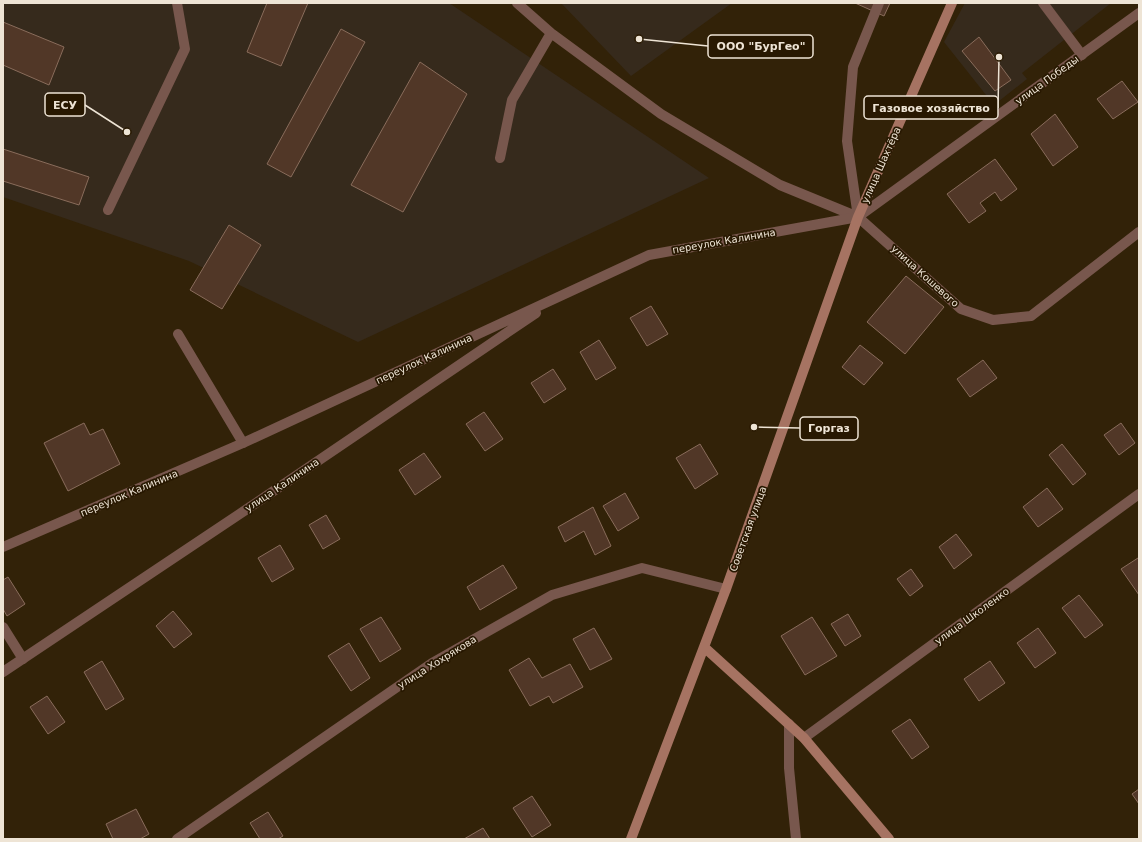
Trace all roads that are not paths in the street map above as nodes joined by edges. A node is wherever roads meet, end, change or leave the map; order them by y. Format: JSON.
{"nodes":[{"id":1,"x":177,"y":3,"type":"edge"},
{"id":2,"x":517,"y":3,"type":"edge"},
{"id":3,"x":879,"y":3,"type":"edge"},
{"id":4,"x":952,"y":3,"type":"edge"},
{"id":5,"x":1043,"y":3,"type":"edge"},
{"id":6,"x":1139,"y":13,"type":"edge"},
{"id":7,"x":551,"y":33,"type":"junction"},
{"id":8,"x":1082,"y":55,"type":"junction"},
{"id":9,"x":500,"y":158,"type":"dead end"},
{"id":10,"x":108,"y":210,"type":"dead end"},
{"id":11,"x":858,"y":217,"type":"junction"},
{"id":12,"x":1139,"y":232,"type":"edge"},
{"id":13,"x":561,"y":296,"type":"junction"},
{"id":14,"x":178,"y":334,"type":"dead end"},
{"id":15,"x":243,"y":443,"type":"junction"},
{"id":16,"x":1139,"y":494,"type":"edge"},
{"id":17,"x":3,"y":548,"type":"edge"},
{"id":18,"x":726,"y":589,"type":"junction"},
{"id":19,"x":3,"y":627,"type":"edge"},
{"id":20,"x":704,"y":647,"type":"junction"},
{"id":21,"x":23,"y":659,"type":"junction"},
{"id":22,"x":3,"y":672,"type":"edge"},
{"id":23,"x":789,"y":724,"type":"junction"},
{"id":24,"x":804,"y":738,"type":"junction"},
{"id":25,"x":177,"y":839,"type":"edge"},
{"id":26,"x":631,"y":839,"type":"edge"},
{"id":27,"x":796,"y":839,"type":"edge"},
{"id":28,"x":890,"y":839,"type":"edge"}],
"edges":[{"from":1,"to":10,"type":"street"},
{"from":2,"to":7,"type":"street","name":"улица Кошевого"},
{"from":3,"to":11,"type":"street"},
{"from":4,"to":11,"type":"street","name":"улица Шахтёра"},
{"from":5,"to":8,"type":"street"},
{"from":6,"to":8,"type":"street","name":"улица Победы"},
{"from":7,"to":9,"type":"street"},
{"from":7,"to":11,"type":"street","name":"улица Кошевого"},
{"from":8,"to":11,"type":"street","name":"улица Победы"},
{"from":11,"to":12,"type":"street","name":"улица Кошевого"},
{"from":11,"to":13,"type":"street","name":"переулок Калинина"},
{"from":11,"to":18,"type":"street","name":"Советская улица"},
{"from":13,"to":15,"type":"street","name":"переулок Калинина"},
{"from":13,"to":21,"type":"street","name":"улица Калинина"},
{"from":14,"to":15,"type":"street"},
{"from":15,"to":17,"type":"street","name":"переулок Калинина"},
{"from":16,"to":24,"type":"street","name":"улица Школенко"},
{"from":18,"to":20,"type":"street","name":"Советская улица"},
{"from":18,"to":25,"type":"street","name":"улица Хохрякова"},
{"from":19,"to":21,"type":"street"},
{"from":20,"to":23,"type":"street"},
{"from":20,"to":26,"type":"street","name":"Советская улица"},
{"from":21,"to":22,"type":"street","name":"улица Калинина"},
{"from":23,"to":24,"type":"street"},
{"from":23,"to":27,"type":"street"},
{"from":24,"to":28,"type":"street"}]}
